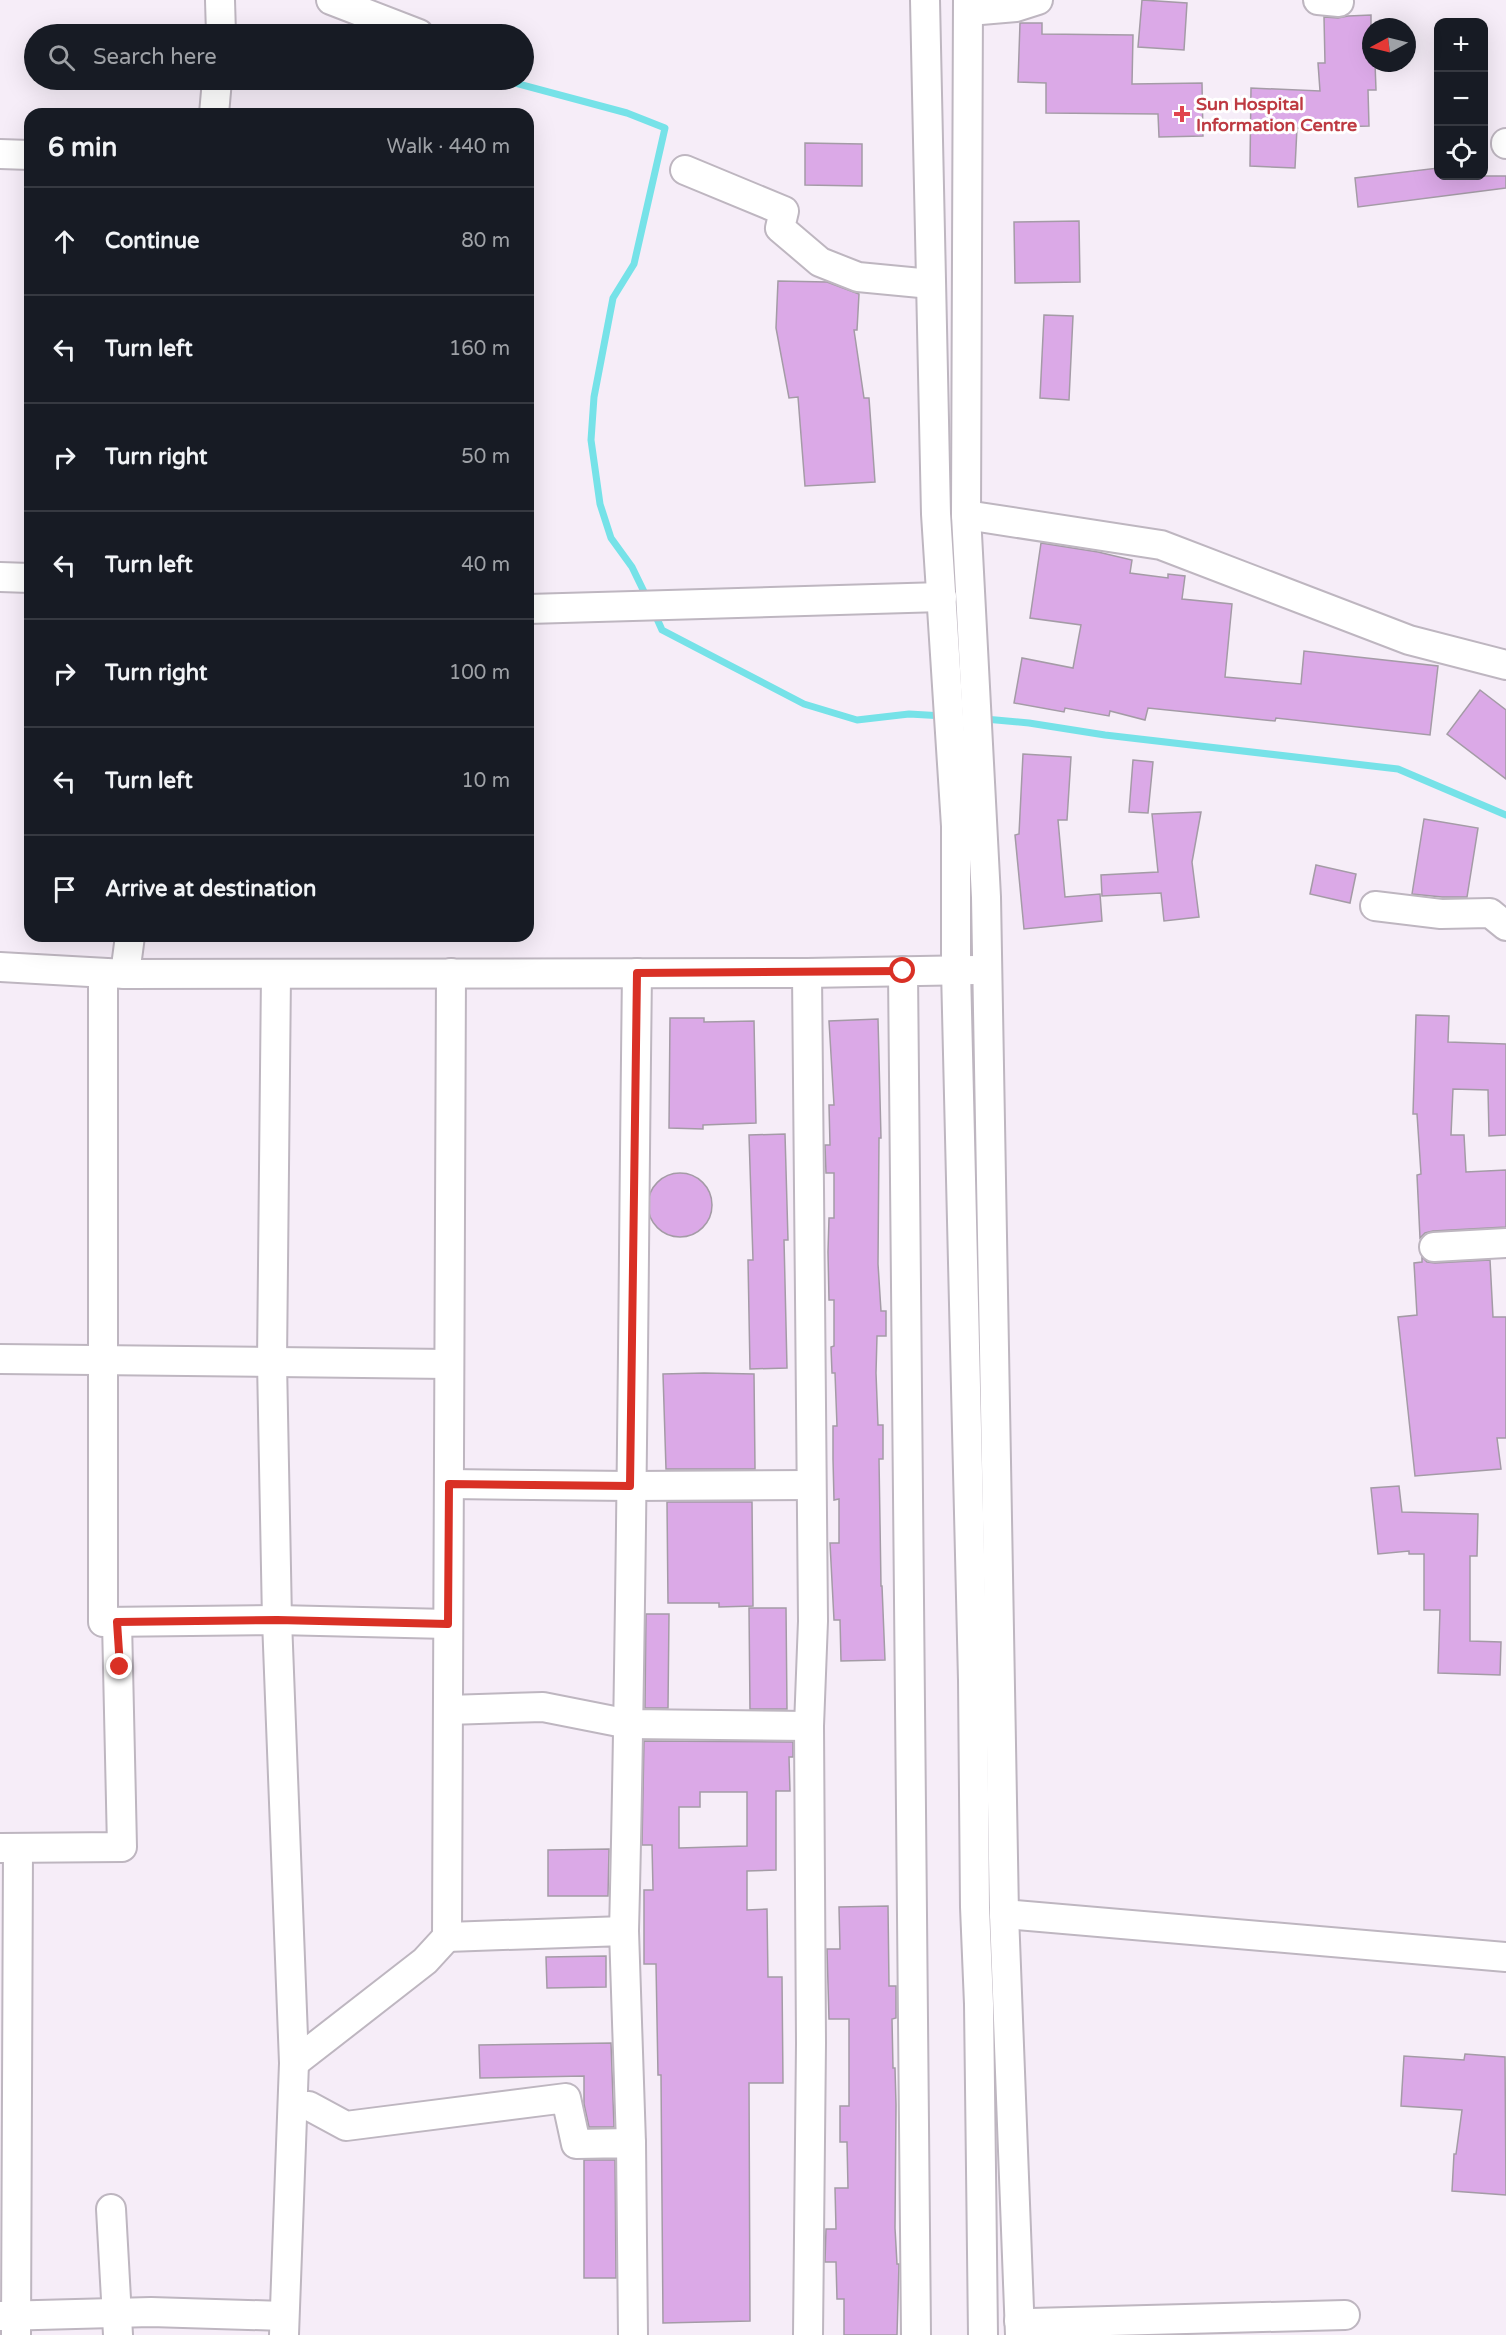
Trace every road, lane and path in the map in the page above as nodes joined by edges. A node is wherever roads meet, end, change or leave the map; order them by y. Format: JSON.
{"nodes":[{"id":1,"x":220,"y":0,"type":"edge"},
{"id":2,"x":331,"y":0,"type":"edge"},
{"id":3,"x":925,"y":0,"type":"edge"},
{"id":4,"x":1038,"y":0,"type":"edge"},
{"id":5,"x":969,"y":5,"type":"edge"},
{"id":6,"x":221,"y":24,"type":"edge"},
{"id":7,"x":393,"y":24,"type":"edge"},
{"id":8,"x":216,"y":90,"type":"edge"},
{"id":9,"x":215,"y":108,"type":"edge"},
{"id":10,"x":0,"y":154,"type":"edge"},
{"id":11,"x":24,"y":155,"type":"edge"},
{"id":12,"x":685,"y":170,"type":"dead end"},
{"id":13,"x":931,"y":284,"type":"junction"},
{"id":14,"x":966,"y":515,"type":"junction"},
{"id":15,"x":0,"y":577,"type":"edge"},
{"id":16,"x":24,"y":578,"type":"edge"},
{"id":17,"x":942,"y":597,"type":"junction"},
{"id":18,"x":534,"y":609,"type":"edge"},
{"id":19,"x":1506,"y":665,"type":"edge"},
{"id":20,"x":1375,"y":906,"type":"dead end"},
{"id":21,"x":1506,"y":926,"type":"edge"},
{"id":22,"x":127,"y":942,"type":"edge"},
{"id":23,"x":0,"y":967,"type":"edge"},
{"id":24,"x":987,"y":969,"type":"junction"},
{"id":25,"x":956,"y":970,"type":"junction"},
{"id":26,"x":903,"y":971,"type":"junction"},
{"id":27,"x":451,"y":973,"type":"junction"},
{"id":28,"x":637,"y":973,"type":"junction"},
{"id":29,"x":807,"y":973,"type":"junction"},
{"id":30,"x":114,"y":974,"type":"junction"},
{"id":31,"x":276,"y":974,"type":"junction"},
{"id":32,"x":1506,"y":1243,"type":"edge"},
{"id":33,"x":1434,"y":1247,"type":"dead end"},
{"id":34,"x":0,"y":1359,"type":"edge"},
{"id":35,"x":103,"y":1360,"type":"junction"},
{"id":36,"x":272,"y":1362,"type":"junction"},
{"id":37,"x":449,"y":1364,"type":"junction"},
{"id":38,"x":449,"y":1484,"type":"junction"},
{"id":39,"x":811,"y":1485,"type":"junction"},
{"id":40,"x":630,"y":1486,"type":"junction"},
{"id":41,"x":277,"y":1620,"type":"junction"},
{"id":42,"x":117,"y":1622,"type":"junction"},
{"id":43,"x":448,"y":1624,"type":"junction"},
{"id":44,"x":448,"y":1710,"type":"junction"},
{"id":45,"x":629,"y":1725,"type":"junction"},
{"id":46,"x":809,"y":1726,"type":"junction"},
{"id":47,"x":9,"y":1848,"type":"edge"},
{"id":48,"x":1004,"y":1914,"type":"junction"},
{"id":49,"x":624,"y":1931,"type":"junction"},
{"id":50,"x":447,"y":1937,"type":"junction"},
{"id":51,"x":1506,"y":1957,"type":"edge"},
{"id":52,"x":294,"y":2063,"type":"junction"},
{"id":53,"x":293,"y":2107,"type":"junction"},
{"id":54,"x":631,"y":2143,"type":"junction"},
{"id":55,"x":111,"y":2209,"type":"dead end"},
{"id":56,"x":1345,"y":2315,"type":"dead end"},
{"id":57,"x":10,"y":2322,"type":"edge"},
{"id":58,"x":117,"y":2324,"type":"edge"},
{"id":59,"x":284,"y":2325,"type":"edge"},
{"id":60,"x":1025,"y":2328,"type":"edge"},
{"id":61,"x":633,"y":2335,"type":"edge"},
{"id":62,"x":808,"y":2335,"type":"edge"},
{"id":63,"x":916,"y":2335,"type":"edge"},
{"id":64,"x":983,"y":2335,"type":"edge"}],
"edges":[{"from":1,"to":6,"type":"street"},
{"from":2,"to":7,"type":"street"},
{"from":3,"to":13,"type":"street"},
{"from":4,"to":5,"type":"street"},
{"from":5,"to":14,"type":"street"},
{"from":8,"to":9,"type":"street"},
{"from":10,"to":11,"type":"street"},
{"from":12,"to":13,"type":"street"},
{"from":13,"to":17,"type":"street"},
{"from":14,"to":19,"type":"street"},
{"from":14,"to":24,"type":"street"},
{"from":15,"to":16,"type":"street"},
{"from":17,"to":18,"type":"street"},
{"from":17,"to":25,"type":"street"},
{"from":20,"to":21,"type":"street"},
{"from":22,"to":30,"type":"street"},
{"from":23,"to":30,"type":"street"},
{"from":24,"to":25,"type":"street"},
{"from":24,"to":48,"type":"street"},
{"from":25,"to":26,"type":"street"},
{"from":25,"to":64,"type":"street"},
{"from":26,"to":29,"type":"street"},
{"from":26,"to":63,"type":"street"},
{"from":27,"to":28,"type":"street"},
{"from":27,"to":31,"type":"street"},
{"from":27,"to":37,"type":"street"},
{"from":28,"to":29,"type":"street"},
{"from":28,"to":40,"type":"street"},
{"from":29,"to":39,"type":"street"},
{"from":30,"to":31,"type":"street"},
{"from":30,"to":35,"type":"street"},
{"from":31,"to":36,"type":"street"},
{"from":32,"to":33,"type":"street"},
{"from":34,"to":35,"type":"street"},
{"from":35,"to":36,"type":"street"},
{"from":35,"to":42,"type":"street"},
{"from":36,"to":37,"type":"street"},
{"from":36,"to":41,"type":"street"},
{"from":37,"to":38,"type":"street"},
{"from":38,"to":40,"type":"street"},
{"from":38,"to":43,"type":"street"},
{"from":39,"to":40,"type":"street"},
{"from":39,"to":46,"type":"street"},
{"from":40,"to":45,"type":"street"},
{"from":41,"to":42,"type":"street"},
{"from":41,"to":43,"type":"street"},
{"from":41,"to":52,"type":"street"},
{"from":42,"to":47,"type":"street"},
{"from":43,"to":44,"type":"street"},
{"from":44,"to":45,"type":"street"},
{"from":44,"to":50,"type":"street"},
{"from":45,"to":46,"type":"street"},
{"from":45,"to":49,"type":"street"},
{"from":46,"to":62,"type":"street"},
{"from":47,"to":57,"type":"street"},
{"from":48,"to":51,"type":"street"},
{"from":48,"to":60,"type":"street"},
{"from":49,"to":50,"type":"street"},
{"from":49,"to":54,"type":"street"},
{"from":50,"to":52,"type":"street"},
{"from":52,"to":53,"type":"street"},
{"from":53,"to":54,"type":"street"},
{"from":53,"to":59,"type":"street"},
{"from":54,"to":61,"type":"street"},
{"from":55,"to":58,"type":"street"},
{"from":56,"to":60,"type":"street"},
{"from":57,"to":58,"type":"street"},
{"from":58,"to":59,"type":"street"}]}
